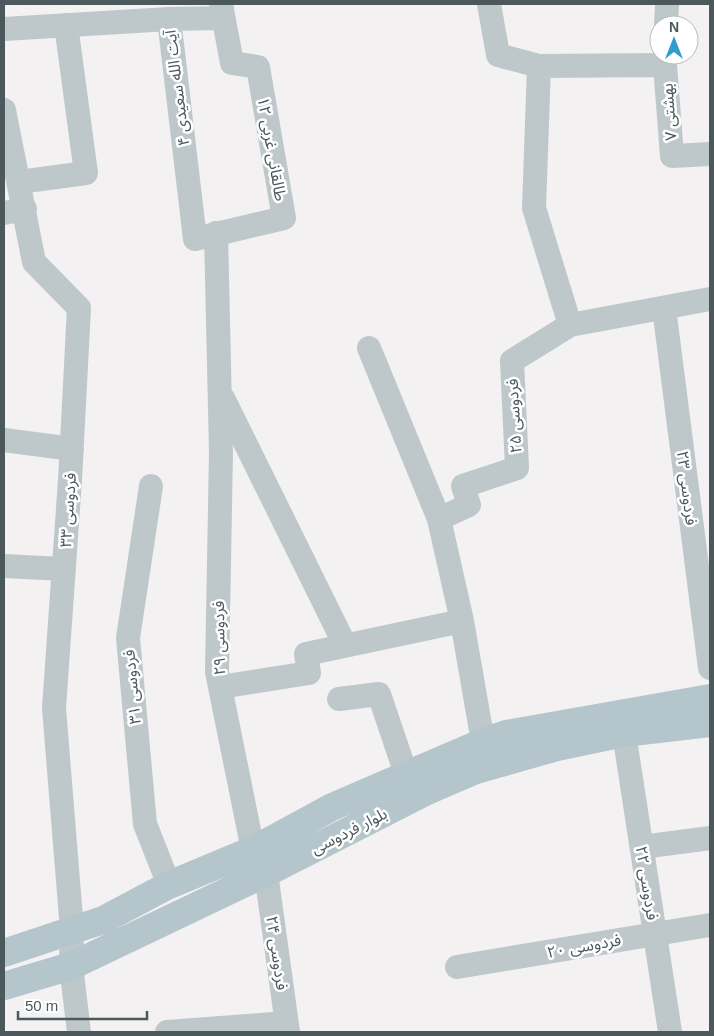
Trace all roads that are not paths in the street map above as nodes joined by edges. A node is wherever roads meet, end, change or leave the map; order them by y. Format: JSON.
{"nodes":[{"id":1,"x":489,"y":4,"type":"edge"},
{"id":2,"x":222,"y":11,"type":"edge"},
{"id":3,"x":169,"y":19,"type":"junction"},
{"id":4,"x":66,"y":25,"type":"junction"},
{"id":5,"x":4,"y":29,"type":"edge"},
{"id":6,"x":649,"y":61,"type":"edge"},
{"id":7,"x":665,"y":65,"type":"edge"},
{"id":8,"x":539,"y":66,"type":"junction"},
{"id":9,"x":4,"y":110,"type":"edge"},
{"id":10,"x":710,"y":154,"type":"edge"},
{"id":11,"x":19,"y":182,"type":"junction"},
{"id":12,"x":14,"y":211,"type":"edge"},
{"id":13,"x":216,"y":233,"type":"junction"},
{"id":14,"x":710,"y":299,"type":"edge"},
{"id":15,"x":664,"y":308,"type":"junction"},
{"id":16,"x":570,"y":325,"type":"junction"},
{"id":17,"x":369,"y":348,"type":"dead end"},
{"id":18,"x":220,"y":392,"type":"junction"},
{"id":19,"x":4,"y":440,"type":"edge"},
{"id":20,"x":72,"y":448,"type":"junction"},
{"id":21,"x":151,"y":486,"type":"dead end"},
{"id":22,"x":439,"y":519,"type":"junction"},
{"id":23,"x":701,"y":523,"type":"edge"},
{"id":24,"x":4,"y":566,"type":"edge"},
{"id":25,"x":64,"y":570,"type":"junction"},
{"id":26,"x":462,"y":621,"type":"junction"},
{"id":27,"x":345,"y":646,"type":"junction"},
{"id":28,"x":710,"y":668,"type":"edge"},
{"id":29,"x":220,"y":687,"type":"junction"},
{"id":30,"x":710,"y":698,"type":"edge"},
{"id":31,"x":339,"y":699,"type":"dead end"},
{"id":32,"x":710,"y":723,"type":"edge"},
{"id":33,"x":624,"y":733,"type":"junction"},
{"id":34,"x":483,"y":742,"type":"junction"},
{"id":35,"x":406,"y":774,"type":"junction"},
{"id":36,"x":710,"y":838,"type":"edge"},
{"id":37,"x":642,"y":847,"type":"junction"},
{"id":38,"x":253,"y":850,"type":"junction"},
{"id":39,"x":266,"y":874,"type":"junction"},
{"id":40,"x":169,"y":884,"type":"junction"},
{"id":41,"x":710,"y":925,"type":"edge"},
{"id":42,"x":72,"y":930,"type":"junction"},
{"id":43,"x":655,"y":934,"type":"junction"},
{"id":44,"x":4,"y":953,"type":"edge"},
{"id":45,"x":71,"y":966,"type":"junction"},
{"id":46,"x":457,"y":967,"type":"dead end"},
{"id":47,"x":4,"y":986,"type":"edge"},
{"id":48,"x":287,"y":1027,"type":"edge"},
{"id":49,"x":79,"y":1032,"type":"edge"},
{"id":50,"x":167,"y":1032,"type":"edge"},
{"id":51,"x":670,"y":1032,"type":"edge"}],
"edges":[{"from":1,"to":8,"type":"street","name":"بهشتی ۷"},
{"from":2,"to":3,"type":"street"},
{"from":2,"to":13,"type":"street","name":"طالقانی غربی ۱۲"},
{"from":3,"to":4,"type":"street","name":"آیت الله سعیدی ۴"},
{"from":3,"to":13,"type":"street","name":"آیت الله سعیدی ۴"},
{"from":4,"to":5,"type":"street","name":"آیت الله سعیدی ۴"},
{"from":4,"to":11,"type":"street"},
{"from":6,"to":8,"type":"street","name":"بهشتی ۷"},
{"from":7,"to":10,"type":"street","name":"بهشتی ۷"},
{"from":8,"to":16,"type":"street"},
{"from":9,"to":11,"type":"street","name":"فردوسی ۳۳"},
{"from":11,"to":12,"type":"street","name":"فردوسی ۳۳"},
{"from":12,"to":20,"type":"street","name":"فردوسی ۳۳"},
{"from":13,"to":18,"type":"street","name":"فردوسی ۲۹"},
{"from":14,"to":15,"type":"street"},
{"from":15,"to":16,"type":"street"},
{"from":15,"to":23,"type":"street","name":"فردوسی ۲۳"},
{"from":16,"to":22,"type":"street","name":"فردوسی ۲۵"},
{"from":17,"to":22,"type":"street"},
{"from":18,"to":27,"type":"street"},
{"from":18,"to":29,"type":"street","name":"فردوسی ۲۹"},
{"from":19,"to":20,"type":"street"},
{"from":20,"to":25,"type":"street","name":"فردوسی ۳۳"},
{"from":21,"to":40,"type":"street","name":"فردوسی ۳۱"},
{"from":22,"to":26,"type":"street"},
{"from":23,"to":28,"type":"street","name":"فردوسی ۲۳"},
{"from":24,"to":25,"type":"street"},
{"from":25,"to":42,"type":"street","name":"فردوسی ۳۳"},
{"from":26,"to":27,"type":"street"},
{"from":26,"to":34,"type":"street"},
{"from":27,"to":29,"type":"street"},
{"from":29,"to":38,"type":"street","name":"فردوسی ۲۹"},
{"from":30,"to":34,"type":"main road","name":"بلوار فردوسی"},
{"from":31,"to":35,"type":"street"},
{"from":32,"to":33,"type":"main road","name":"بلوار فردوسی"},
{"from":33,"to":37,"type":"street","name":"فردوسی ۲۲"},
{"from":33,"to":39,"type":"main road","name":"بلوار فردوسی"},
{"from":34,"to":35,"type":"main road","name":"بلوار فردوسی"},
{"from":35,"to":38,"type":"main road","name":"بلوار فردوسی"},
{"from":36,"to":37,"type":"street"},
{"from":37,"to":43,"type":"street","name":"فردوسی ۲۲"},
{"from":38,"to":40,"type":"main road","name":"بلوار فردوسی"},
{"from":39,"to":45,"type":"main road","name":"بلوار فردوسی"},
{"from":39,"to":48,"type":"street","name":"فردوسی ۲۴"},
{"from":40,"to":42,"type":"main road","name":"بلوار فردوسی"},
{"from":41,"to":43,"type":"street","name":"فردوسی ۲۰"},
{"from":42,"to":44,"type":"main road","name":"بلوار فردوسی"},
{"from":42,"to":45,"type":"street","name":"فردوسی ۳۳"},
{"from":43,"to":46,"type":"street","name":"فردوسی ۲۰"},
{"from":43,"to":51,"type":"street","name":"فردوسی ۲۲"},
{"from":45,"to":47,"type":"main road","name":"بلوار فردوسی"},
{"from":45,"to":49,"type":"street","name":"فردوسی ۳۳"},
{"from":48,"to":50,"type":"street"}]}
